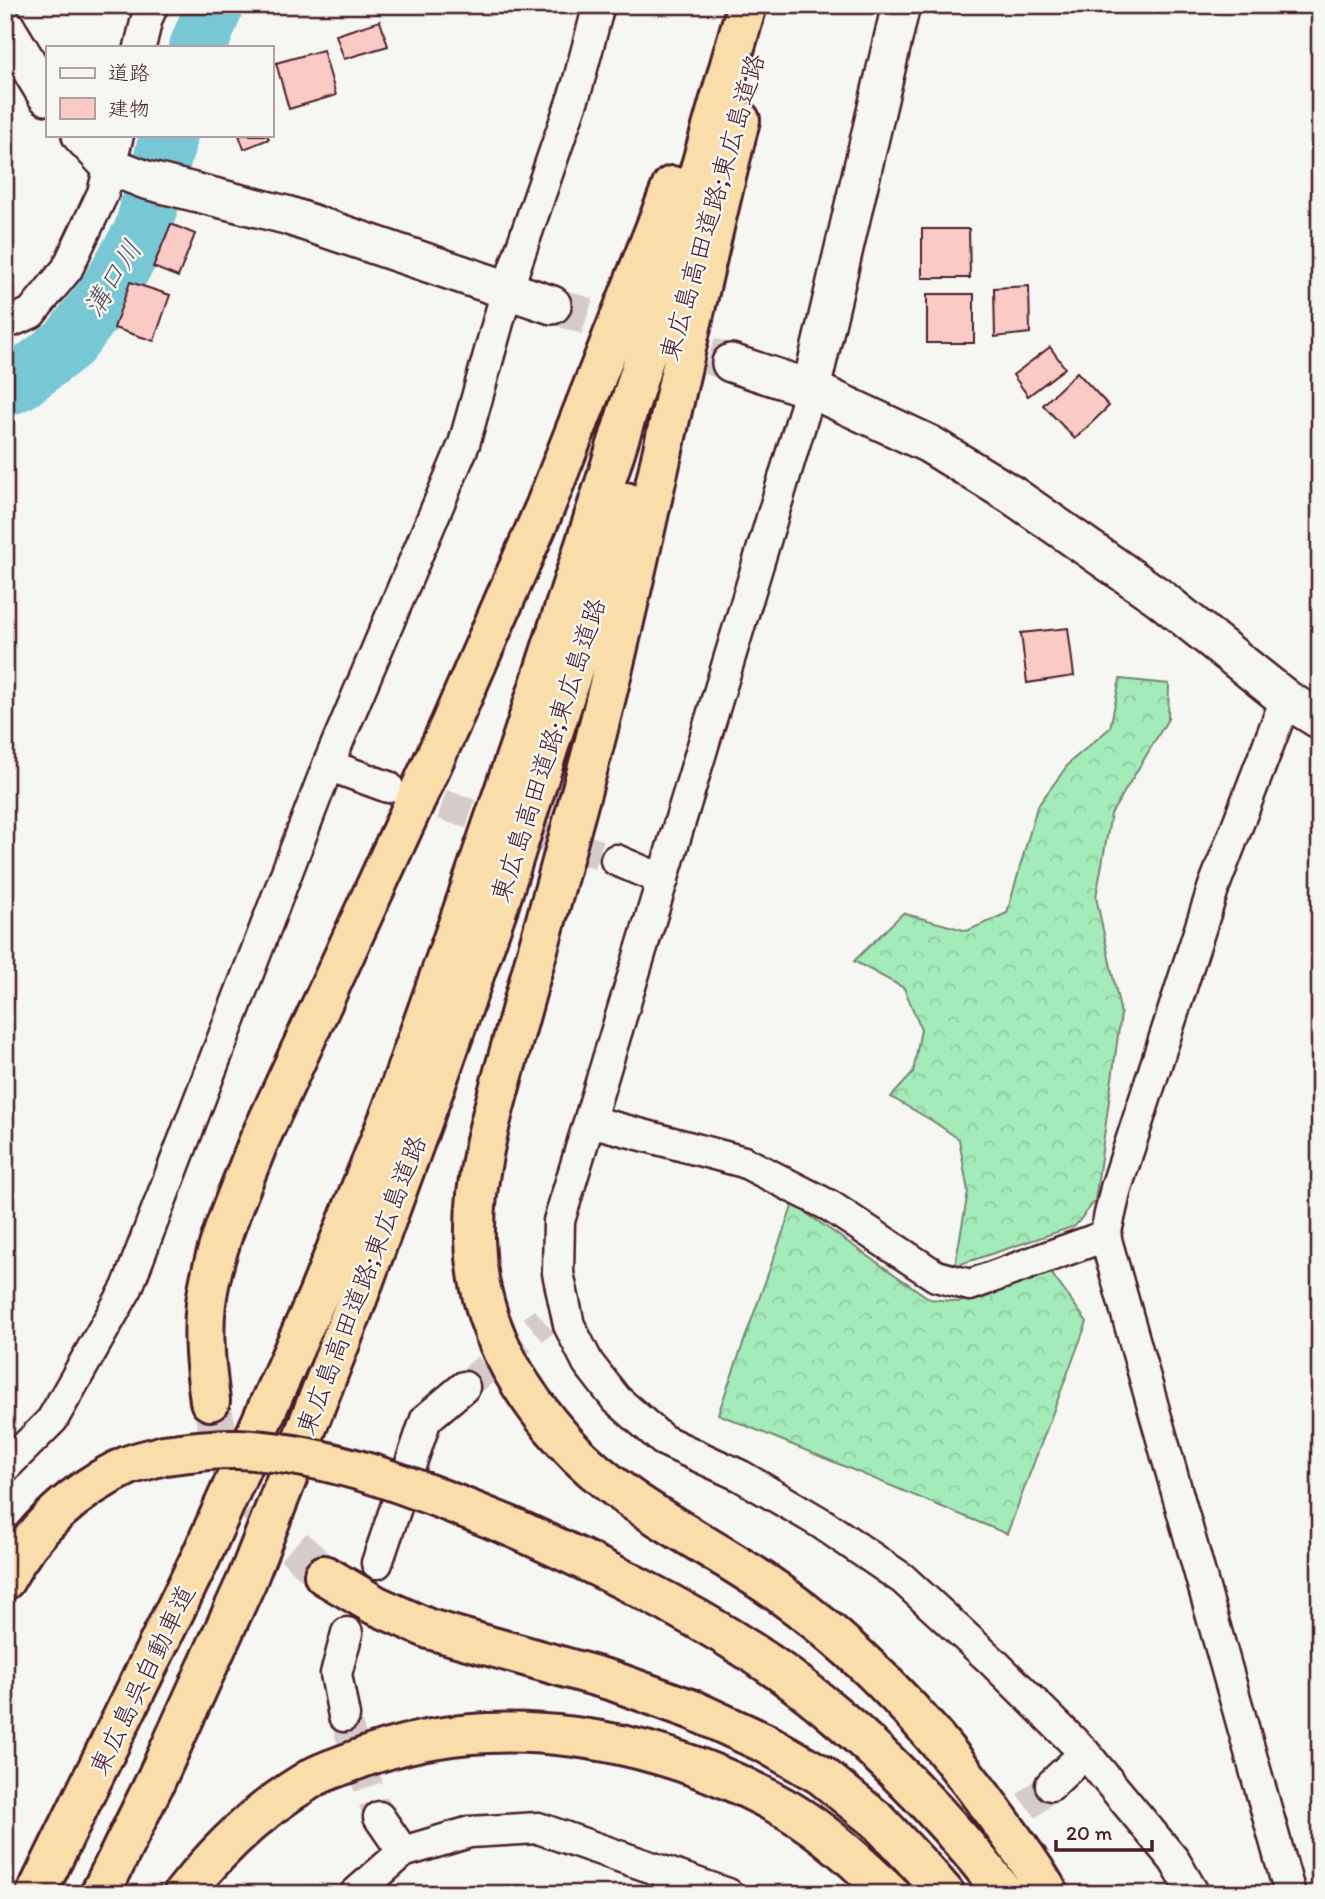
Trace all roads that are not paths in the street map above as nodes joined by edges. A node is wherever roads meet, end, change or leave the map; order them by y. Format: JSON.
{"nodes":[{"id":1,"x":153,"y":5,"type":"edge"},
{"id":2,"x":598,"y":5,"type":"edge"},
{"id":3,"x":746,"y":5,"type":"edge"},
{"id":4,"x":767,"y":5,"type":"edge"},
{"id":5,"x":901,"y":5,"type":"edge"},
{"id":6,"x":5,"y":26,"type":"edge"},
{"id":7,"x":140,"y":46,"type":"edge"},
{"id":8,"x":46,"y":94,"type":"edge"},
{"id":9,"x":740,"y":120,"type":"junction"},
{"id":10,"x":83,"y":136,"type":"edge"},
{"id":11,"x":114,"y":150,"type":"edge"},
{"id":12,"x":507,"y":290,"type":"junction"},
{"id":13,"x":552,"y":305,"type":"tunnel mouth"},
{"id":14,"x":5,"y":324,"type":"edge"},
{"id":15,"x":732,"y":363,"type":"tunnel mouth"},
{"id":16,"x":811,"y":389,"type":"junction"},
{"id":17,"x":1286,"y":699,"type":"junction"},
{"id":18,"x":1320,"y":720,"type":"edge"},
{"id":19,"x":328,"y":765,"type":"junction"},
{"id":20,"x":388,"y":787,"type":"tunnel mouth"},
{"id":21,"x":616,"y":860,"type":"tunnel mouth"},
{"id":22,"x":663,"y":880,"type":"junction"},
{"id":23,"x":590,"y":1121,"type":"junction"},
{"id":24,"x":1105,"y":1236,"type":"junction"},
{"id":25,"x":464,"y":1387,"type":"tunnel mouth"},
{"id":26,"x":210,"y":1401,"type":"tunnel mouth"},
{"id":27,"x":243,"y":1464,"type":"joint"},
{"id":28,"x":5,"y":1467,"type":"edge"},
{"id":29,"x":286,"y":1481,"type":"joint"},
{"id":30,"x":377,"y":1563,"type":"dead end"},
{"id":31,"x":324,"y":1575,"type":"tunnel mouth"},
{"id":32,"x":5,"y":1580,"type":"edge"},
{"id":33,"x":347,"y":1633,"type":"dead end"},
{"id":34,"x":344,"y":1716,"type":"tunnel mouth"},
{"id":35,"x":1085,"y":1753,"type":"junction"},
{"id":36,"x":1051,"y":1785,"type":"tunnel mouth"},
{"id":37,"x":379,"y":1817,"type":"tunnel mouth"},
{"id":38,"x":403,"y":1852,"type":"junction"},
{"id":39,"x":36,"y":1894,"type":"edge"},
{"id":40,"x":100,"y":1894,"type":"edge"},
{"id":41,"x":183,"y":1894,"type":"edge"},
{"id":42,"x":355,"y":1894,"type":"edge"},
{"id":43,"x":728,"y":1894,"type":"edge"},
{"id":44,"x":891,"y":1894,"type":"edge"},
{"id":45,"x":945,"y":1894,"type":"edge"},
{"id":46,"x":1004,"y":1894,"type":"edge"},
{"id":47,"x":1049,"y":1894,"type":"edge"},
{"id":48,"x":1194,"y":1894,"type":"edge"},
{"id":49,"x":1290,"y":1894,"type":"edge"}],
"edges":[{"from":1,"to":7,"type":"street"},
{"from":2,"to":12,"type":"street"},
{"from":3,"to":26,"type":"highway"},
{"from":3,"to":27,"type":"highway","name":"東広島高田道路;東広島道路"},
{"from":4,"to":9,"type":"highway","name":"東広島高田道路;東広島道路"},
{"from":5,"to":16,"type":"street"},
{"from":6,"to":8,"type":"street"},
{"from":9,"to":29,"type":"highway","name":"東広島高田道路;東広島道路"},
{"from":9,"to":47,"type":"highway"},
{"from":10,"to":11,"type":"street"},
{"from":11,"to":12,"type":"street"},
{"from":11,"to":14,"type":"street"},
{"from":12,"to":13,"type":"street"},
{"from":12,"to":19,"type":"street"},
{"from":15,"to":16,"type":"street"},
{"from":16,"to":17,"type":"street"},
{"from":16,"to":22,"type":"street"},
{"from":17,"to":18,"type":"street"},
{"from":17,"to":24,"type":"street"},
{"from":19,"to":20,"type":"street"},
{"from":19,"to":28,"type":"street"},
{"from":21,"to":22,"type":"street"},
{"from":22,"to":23,"type":"street"},
{"from":23,"to":24,"type":"street"},
{"from":23,"to":35,"type":"street"},
{"from":24,"to":49,"type":"street"},
{"from":25,"to":30,"type":"street"},
{"from":27,"to":39,"type":"highway","name":"東広島呉自動車道"},
{"from":29,"to":40,"type":"highway","name":"東広島呉自動車道"},
{"from":31,"to":45,"type":"highway"},
{"from":32,"to":46,"type":"highway","bridge":true},
{"from":33,"to":34,"type":"street"},
{"from":35,"to":36,"type":"street"},
{"from":35,"to":48,"type":"street"},
{"from":37,"to":38,"type":"street"},
{"from":38,"to":42,"type":"street"},
{"from":38,"to":43,"type":"street"},
{"from":41,"to":44,"type":"highway"}]}
